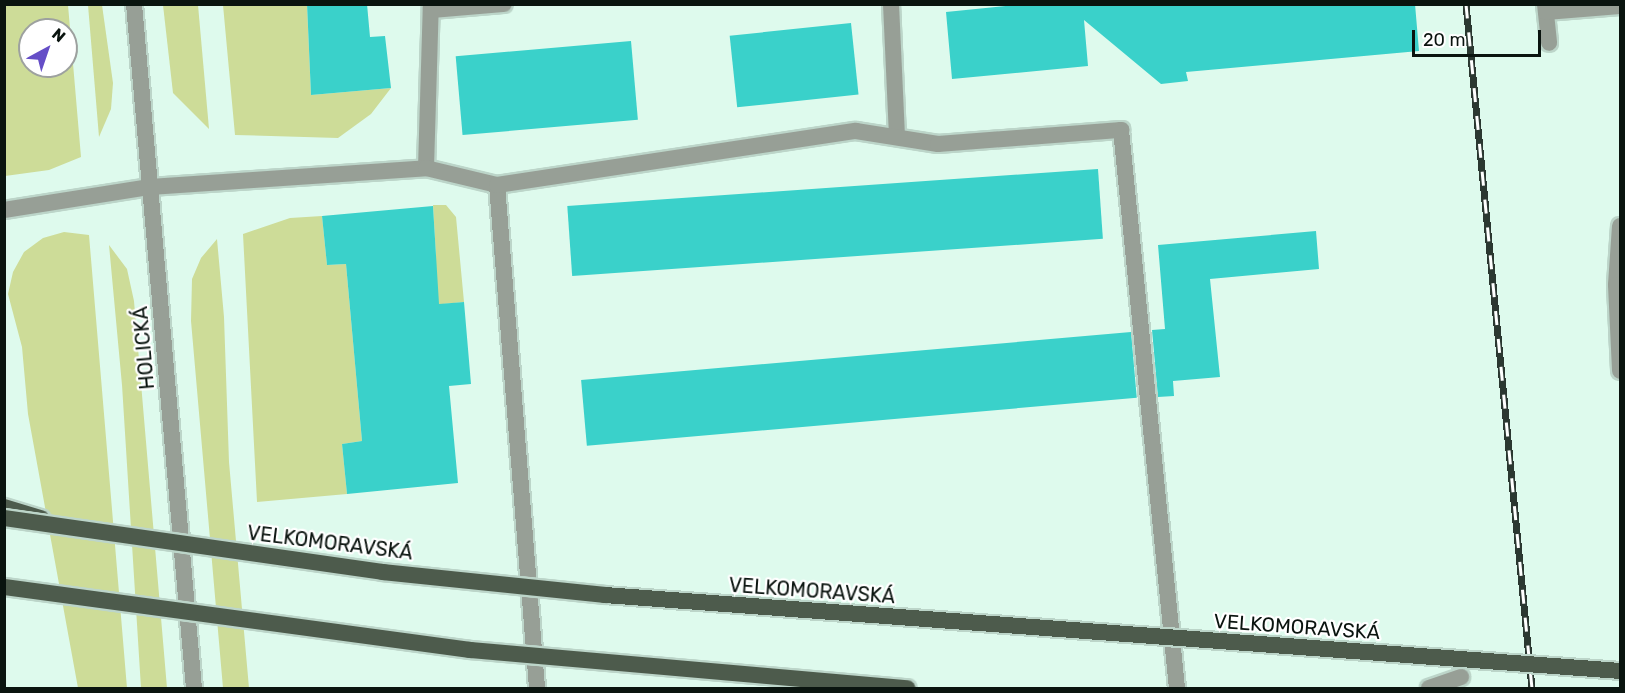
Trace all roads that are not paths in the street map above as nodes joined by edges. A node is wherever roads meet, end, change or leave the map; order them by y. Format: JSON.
{"nodes":[{"id":1,"x":134,"y":4,"type":"edge"},
{"id":2,"x":504,"y":4,"type":"edge"},
{"id":3,"x":891,"y":4,"type":"edge"},
{"id":4,"x":1620,"y":6,"type":"edge"},
{"id":5,"x":431,"y":8,"type":"edge"},
{"id":6,"x":1546,"y":8,"type":"edge"},
{"id":7,"x":1549,"y":43,"type":"dead end"},
{"id":8,"x":897,"y":138,"type":"junction"},
{"id":9,"x":426,"y":168,"type":"junction"},
{"id":10,"x":497,"y":185,"type":"junction"},
{"id":11,"x":150,"y":188,"type":"junction"},
{"id":12,"x":4,"y":210,"type":"edge"},
{"id":13,"x":1620,"y":226,"type":"edge"},
{"id":14,"x":1620,"y":371,"type":"edge"},
{"id":15,"x":4,"y":507,"type":"edge"},
{"id":16,"x":4,"y":518,"type":"edge"},
{"id":17,"x":73,"y":529,"type":"junction"},
{"id":18,"x":4,"y":587,"type":"edge"},
{"id":19,"x":1620,"y":671,"type":"edge"},
{"id":20,"x":1461,"y":677,"type":"dead end"},
{"id":21,"x":194,"y":688,"type":"edge"},
{"id":22,"x":537,"y":688,"type":"edge"},
{"id":23,"x":907,"y":688,"type":"edge"},
{"id":24,"x":1177,"y":688,"type":"edge"},
{"id":25,"x":1429,"y":688,"type":"edge"}],
"edges":[{"from":1,"to":11,"type":"street","name":"HOLICKÁ"},
{"from":2,"to":5,"type":"street"},
{"from":3,"to":8,"type":"street"},
{"from":4,"to":6,"type":"street"},
{"from":5,"to":9,"type":"street"},
{"from":6,"to":7,"type":"street"},
{"from":8,"to":10,"type":"street"},
{"from":8,"to":24,"type":"street"},
{"from":9,"to":10,"type":"street"},
{"from":9,"to":11,"type":"street"},
{"from":10,"to":22,"type":"street"},
{"from":11,"to":12,"type":"street"},
{"from":11,"to":21,"type":"street","name":"HOLICKÁ"},
{"from":13,"to":14,"type":"street"},
{"from":15,"to":17,"type":"main road","bridge":true},
{"from":16,"to":17,"type":"main road","name":"VELKOMORAVSKÁ","bridge":true},
{"from":17,"to":19,"type":"main road","name":"VELKOMORAVSKÁ","bridge":true},
{"from":18,"to":23,"type":"main road","bridge":true},
{"from":20,"to":25,"type":"street"}]}
